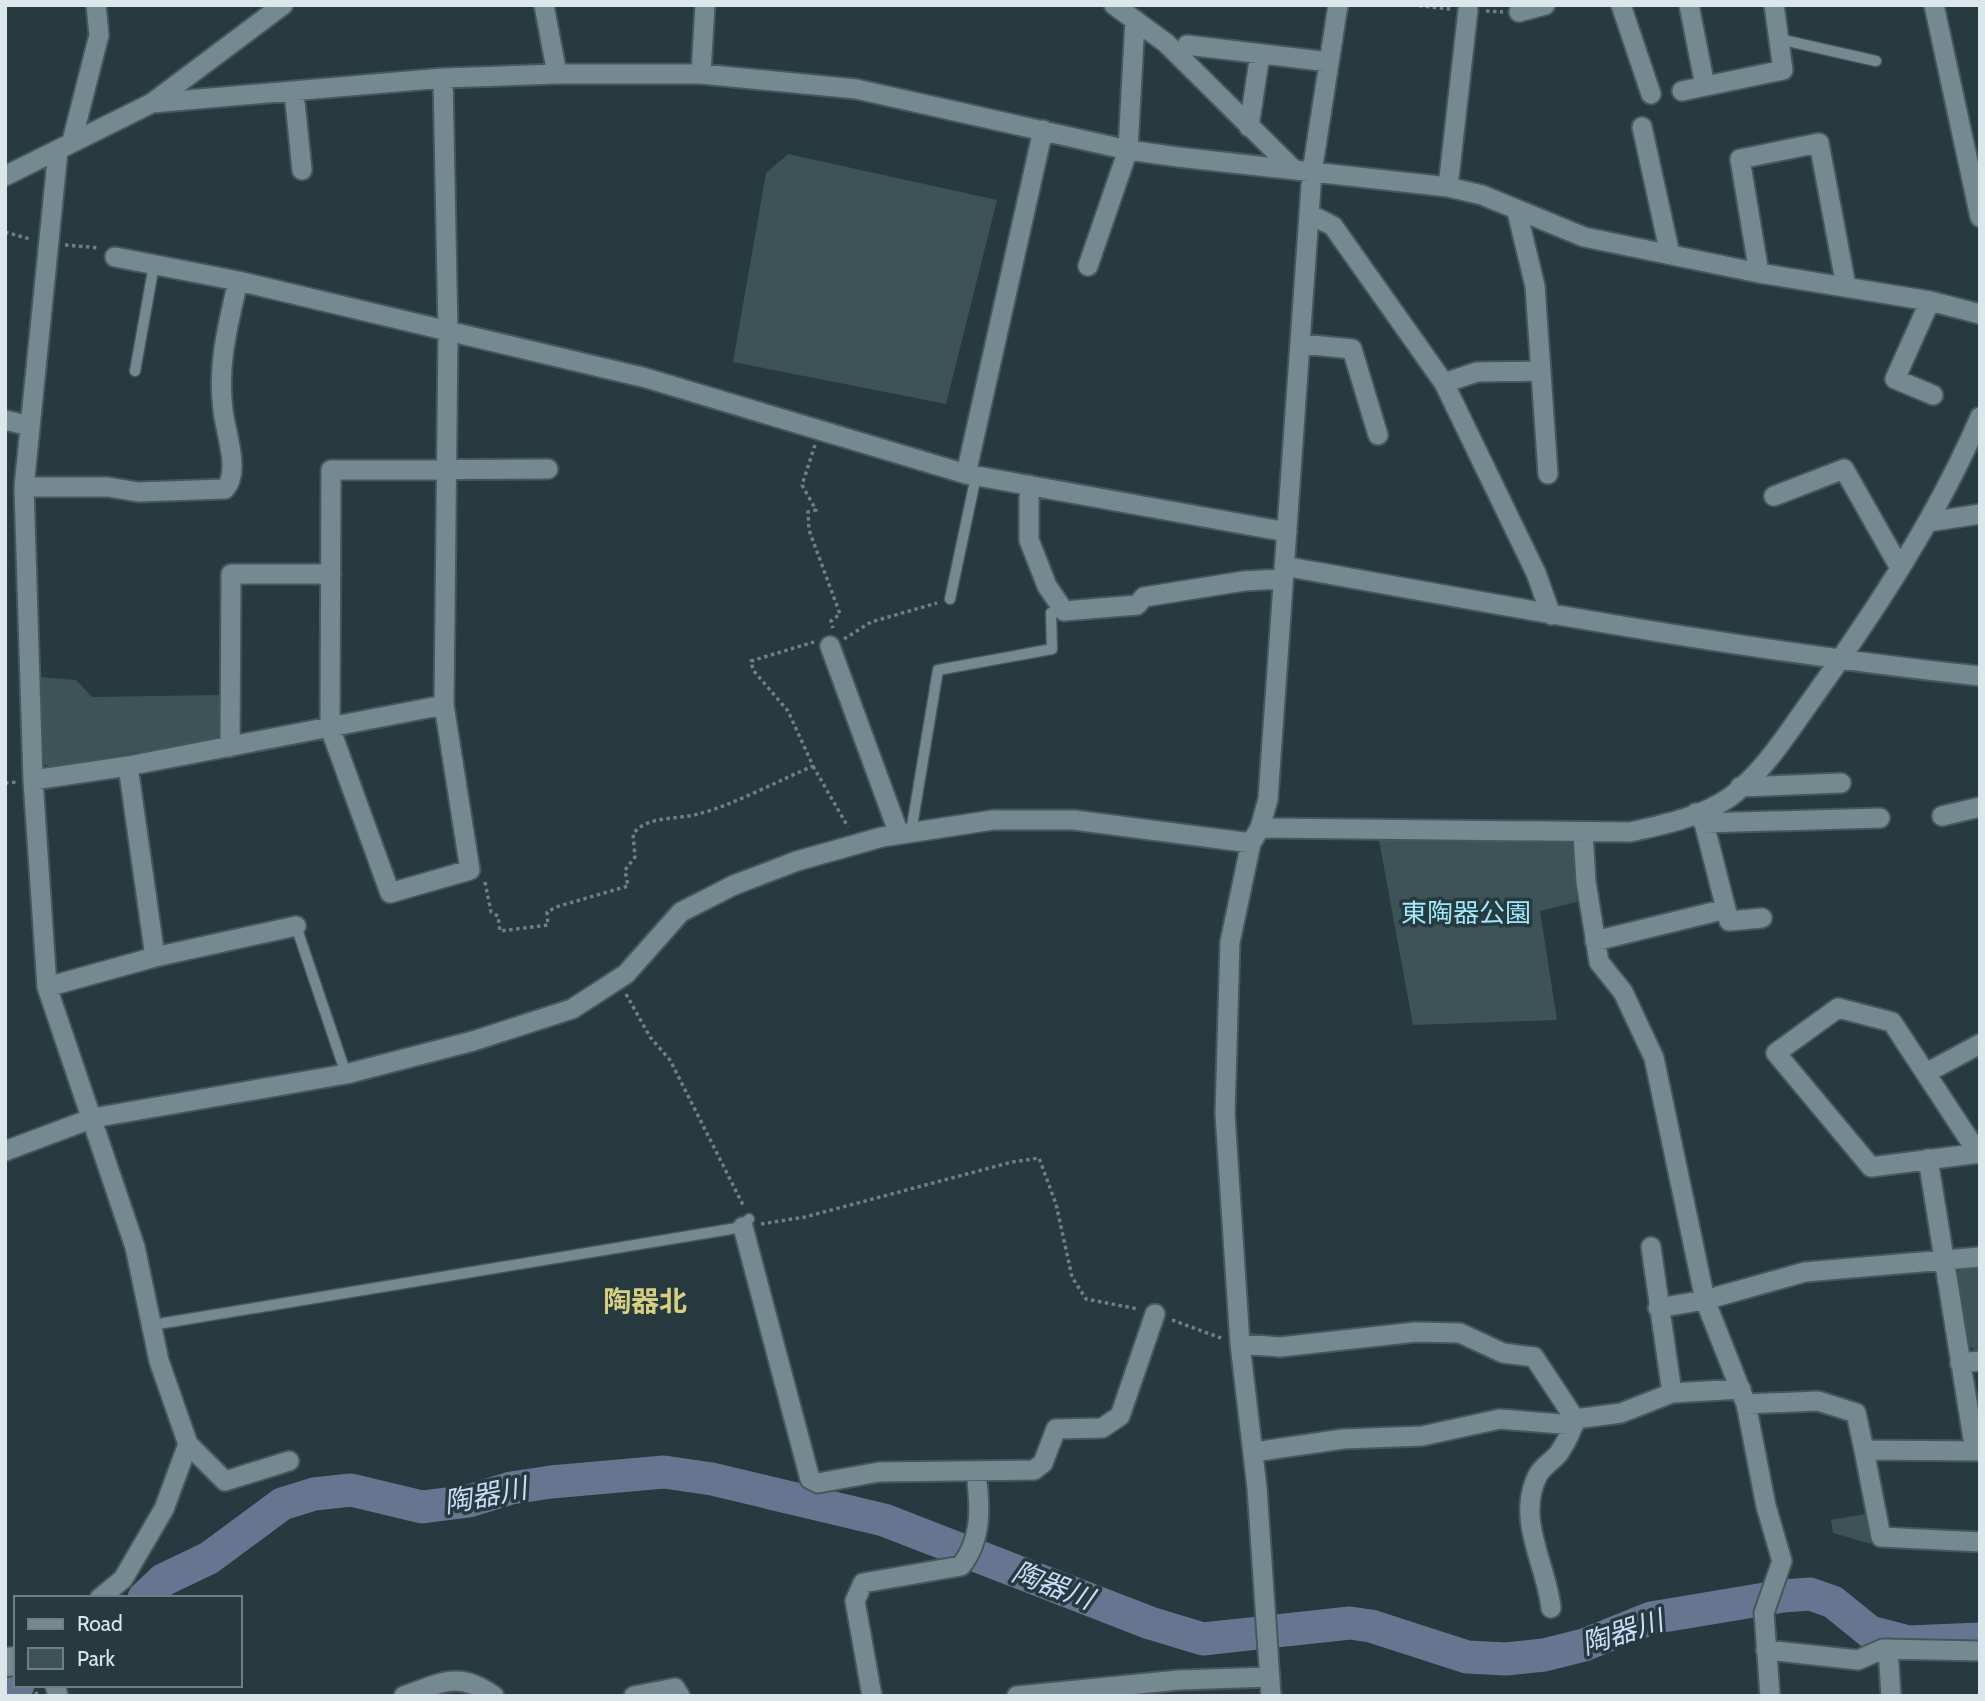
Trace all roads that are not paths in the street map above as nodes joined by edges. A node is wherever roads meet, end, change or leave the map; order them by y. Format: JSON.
{"nodes":[{"id":1,"x":96,"y":5,"type":"edge"},
{"id":2,"x":283,"y":5,"type":"edge"},
{"id":3,"x":544,"y":5,"type":"edge"},
{"id":4,"x":705,"y":5,"type":"edge"},
{"id":5,"x":1114,"y":5,"type":"edge"},
{"id":6,"x":1338,"y":5,"type":"edge"},
{"id":7,"x":1545,"y":5,"type":"edge"},
{"id":8,"x":1622,"y":5,"type":"edge"},
{"id":9,"x":1689,"y":5,"type":"edge"},
{"id":10,"x":1774,"y":5,"type":"edge"},
{"id":11,"x":1934,"y":5,"type":"edge"},
{"id":12,"x":1468,"y":10,"type":"dead end"},
{"id":13,"x":1519,"y":12,"type":"dead end"},
{"id":14,"x":1135,"y":20,"type":"junction"},
{"id":15,"x":1779,"y":39,"type":"junction"},
{"id":16,"x":1187,"y":45,"type":"dead end"},
{"id":17,"x":1261,"y":54,"type":"junction"},
{"id":18,"x":1876,"y":61,"type":"dead end"},
{"id":19,"x":1329,"y":62,"type":"junction"},
{"id":20,"x":557,"y":74,"type":"junction"},
{"id":21,"x":701,"y":74,"type":"junction"},
{"id":22,"x":443,"y":78,"type":"junction"},
{"id":23,"x":1704,"y":86,"type":"junction"},
{"id":24,"x":1682,"y":91,"type":"dead end"},
{"id":25,"x":294,"y":92,"type":"junction"},
{"id":26,"x":1651,"y":94,"type":"dead end"},
{"id":27,"x":152,"y":103,"type":"junction"},
{"id":28,"x":1249,"y":127,"type":"junction"},
{"id":29,"x":1642,"y":127,"type":"dead end"},
{"id":30,"x":1043,"y":130,"type":"junction"},
{"id":31,"x":65,"y":146,"type":"junction"},
{"id":32,"x":1128,"y":150,"type":"junction"},
{"id":33,"x":302,"y":170,"type":"dead end"},
{"id":34,"x":1303,"y":170,"type":"junction"},
{"id":35,"x":5,"y":176,"type":"edge"},
{"id":36,"x":1448,"y":187,"type":"junction"},
{"id":37,"x":1517,"y":212,"type":"junction"},
{"id":38,"x":1311,"y":215,"type":"junction"},
{"id":39,"x":1980,"y":217,"type":"edge"},
{"id":40,"x":1670,"y":254,"type":"junction"},
{"id":41,"x":115,"y":257,"type":"dead end"},
{"id":42,"x":154,"y":265,"type":"junction"},
{"id":43,"x":1088,"y":266,"type":"dead end"},
{"id":44,"x":1759,"y":273,"type":"junction"},
{"id":45,"x":238,"y":281,"type":"junction"},
{"id":46,"x":1846,"y":286,"type":"junction"},
{"id":47,"x":1930,"y":301,"type":"junction"},
{"id":48,"x":1980,"y":314,"type":"edge"},
{"id":49,"x":448,"y":333,"type":"junction"},
{"id":50,"x":1301,"y":344,"type":"junction"},
{"id":51,"x":135,"y":371,"type":"dead end"},
{"id":52,"x":1541,"y":371,"type":"junction"},
{"id":53,"x":1444,"y":383,"type":"junction"},
{"id":54,"x":1933,"y":395,"type":"dead end"},
{"id":55,"x":1980,"y":417,"type":"edge"},
{"id":56,"x":5,"y":420,"type":"edge"},
{"id":57,"x":30,"y":426,"type":"junction"},
{"id":58,"x":1378,"y":435,"type":"dead end"},
{"id":59,"x":447,"y":469,"type":"junction"},
{"id":60,"x":548,"y":469,"type":"dead end"},
{"id":61,"x":1548,"y":474,"type":"dead end"},
{"id":62,"x":971,"y":475,"type":"junction"},
{"id":63,"x":1028,"y":485,"type":"junction"},
{"id":64,"x":23,"y":487,"type":"junction"},
{"id":65,"x":1774,"y":496,"type":"dead end"},
{"id":66,"x":1980,"y":514,"type":"edge"},
{"id":67,"x":1928,"y":522,"type":"junction"},
{"id":68,"x":1287,"y":532,"type":"junction"},
{"id":69,"x":1900,"y":568,"type":"junction"},
{"id":70,"x":1283,"y":573,"type":"junction"},
{"id":71,"x":331,"y":574,"type":"junction"},
{"id":72,"x":950,"y":599,"type":"road end"},
{"id":73,"x":1064,"y":611,"type":"junction"},
{"id":74,"x":1550,"y":615,"type":"junction"},
{"id":75,"x":830,"y":639,"type":"road end"},
{"id":76,"x":1839,"y":661,"type":"junction"},
{"id":77,"x":1980,"y":676,"type":"edge"},
{"id":78,"x":444,"y":705,"type":"junction"},
{"id":79,"x":330,"y":728,"type":"junction"},
{"id":80,"x":230,"y":747,"type":"junction"},
{"id":81,"x":128,"y":766,"type":"junction"},
{"id":82,"x":33,"y":780,"type":"junction"},
{"id":83,"x":1841,"y":783,"type":"dead end"},
{"id":84,"x":1740,"y":787,"type":"junction"},
{"id":85,"x":1980,"y":807,"type":"edge"},
{"id":86,"x":1942,"y":816,"type":"dead end"},
{"id":87,"x":1700,"y":818,"type":"junction"},
{"id":88,"x":1880,"y":818,"type":"dead end"},
{"id":89,"x":905,"y":833,"type":"junction"},
{"id":90,"x":1583,"y":833,"type":"junction"},
{"id":91,"x":1255,"y":836,"type":"junction"},
{"id":92,"x":1726,"y":909,"type":"junction"},
{"id":93,"x":1762,"y":918,"type":"dead end"},
{"id":94,"x":296,"y":926,"type":"joint"},
{"id":95,"x":1595,"y":941,"type":"junction"},
{"id":96,"x":156,"y":957,"type":"junction"},
{"id":97,"x":47,"y":987,"type":"junction"},
{"id":98,"x":1980,"y":1044,"type":"edge"},
{"id":99,"x":1926,"y":1073,"type":"junction"},
{"id":100,"x":346,"y":1074,"type":"junction"},
{"id":101,"x":93,"y":1118,"type":"junction"},
{"id":102,"x":5,"y":1151,"type":"edge"},
{"id":103,"x":1979,"y":1153,"type":"edge"},
{"id":104,"x":1928,"y":1159,"type":"junction"},
{"id":105,"x":746,"y":1223,"type":"joint"},
{"id":106,"x":1651,"y":1247,"type":"dead end"},
{"id":107,"x":1980,"y":1257,"type":"edge"},
{"id":108,"x":1943,"y":1261,"type":"junction"},
{"id":109,"x":1705,"y":1300,"type":"junction"},
{"id":110,"x":1658,"y":1308,"type":"junction"},
{"id":111,"x":1154,"y":1314,"type":"road end"},
{"id":112,"x":152,"y":1325,"type":"junction"},
{"id":113,"x":1240,"y":1344,"type":"junction"},
{"id":114,"x":1980,"y":1361,"type":"edge"},
{"id":115,"x":1960,"y":1363,"type":"junction"},
{"id":116,"x":1672,"y":1393,"type":"junction"},
{"id":117,"x":1743,"y":1396,"type":"junction"},
{"id":118,"x":1574,"y":1422,"type":"junction"},
{"id":119,"x":188,"y":1444,"type":"junction"},
{"id":120,"x":1864,"y":1450,"type":"junction"},
{"id":121,"x":1977,"y":1451,"type":"edge"},
{"id":122,"x":1254,"y":1452,"type":"junction"},
{"id":123,"x":289,"y":1461,"type":"dead end"},
{"id":124,"x":976,"y":1472,"type":"junction"},
{"id":125,"x":1980,"y":1542,"type":"edge"},
{"id":126,"x":102,"y":1596,"type":"edge"},
{"id":127,"x":1551,"y":1608,"type":"dead end"},
{"id":128,"x":1888,"y":1649,"type":"junction"},
{"id":129,"x":1766,"y":1650,"type":"junction"},
{"id":130,"x":1980,"y":1651,"type":"edge"},
{"id":131,"x":1270,"y":1686,"type":"edge"},
{"id":132,"x":404,"y":1696,"type":"edge"},
{"id":133,"x":494,"y":1696,"type":"edge"},
{"id":134,"x":634,"y":1696,"type":"edge"},
{"id":135,"x":680,"y":1696,"type":"edge"},
{"id":136,"x":872,"y":1696,"type":"edge"},
{"id":137,"x":1017,"y":1696,"type":"edge"},
{"id":138,"x":1770,"y":1696,"type":"edge"},
{"id":139,"x":1891,"y":1696,"type":"edge"}],
"edges":[{"from":1,"to":31,"type":"street"},
{"from":2,"to":27,"type":"street"},
{"from":3,"to":20,"type":"street"},
{"from":4,"to":21,"type":"street"},
{"from":5,"to":14,"type":"street"},
{"from":6,"to":19,"type":"street"},
{"from":7,"to":13,"type":"street"},
{"from":8,"to":26,"type":"street"},
{"from":9,"to":23,"type":"street"},
{"from":10,"to":15,"type":"street"},
{"from":11,"to":39,"type":"street"},
{"from":12,"to":36,"type":"street"},
{"from":14,"to":28,"type":"street"},
{"from":14,"to":32,"type":"street"},
{"from":15,"to":18,"type":"lane"},
{"from":15,"to":23,"type":"street"},
{"from":16,"to":17,"type":"street"},
{"from":17,"to":19,"type":"street"},
{"from":17,"to":28,"type":"street"},
{"from":19,"to":34,"type":"street"},
{"from":20,"to":21,"type":"street"},
{"from":20,"to":22,"type":"street"},
{"from":21,"to":30,"type":"street"},
{"from":22,"to":25,"type":"street"},
{"from":22,"to":49,"type":"street"},
{"from":23,"to":24,"type":"street"},
{"from":25,"to":27,"type":"street"},
{"from":25,"to":33,"type":"street"},
{"from":27,"to":31,"type":"street"},
{"from":28,"to":34,"type":"street"},
{"from":29,"to":40,"type":"street"},
{"from":30,"to":32,"type":"street"},
{"from":30,"to":62,"type":"street"},
{"from":31,"to":35,"type":"street"},
{"from":31,"to":57,"type":"street"},
{"from":32,"to":34,"type":"street"},
{"from":32,"to":43,"type":"street"},
{"from":34,"to":36,"type":"street"},
{"from":34,"to":38,"type":"street"},
{"from":36,"to":37,"type":"street"},
{"from":37,"to":40,"type":"street"},
{"from":37,"to":52,"type":"street"},
{"from":38,"to":50,"type":"street"},
{"from":38,"to":53,"type":"street"},
{"from":40,"to":44,"type":"street"},
{"from":41,"to":42,"type":"street"},
{"from":42,"to":45,"type":"street"},
{"from":42,"to":51,"type":"lane"},
{"from":44,"to":46,"type":"street"},
{"from":44,"to":46,"type":"street"},
{"from":45,"to":49,"type":"street"},
{"from":45,"to":64,"type":"street"},
{"from":46,"to":47,"type":"street"},
{"from":47,"to":48,"type":"street"},
{"from":47,"to":54,"type":"street"},
{"from":49,"to":59,"type":"street"},
{"from":49,"to":62,"type":"street"},
{"from":50,"to":58,"type":"street"},
{"from":50,"to":68,"type":"street"},
{"from":52,"to":53,"type":"street"},
{"from":52,"to":61,"type":"street"},
{"from":53,"to":74,"type":"street"},
{"from":55,"to":67,"type":"street"},
{"from":56,"to":57,"type":"street"},
{"from":57,"to":64,"type":"street"},
{"from":59,"to":60,"type":"street"},
{"from":59,"to":71,"type":"street"},
{"from":59,"to":78,"type":"street"},
{"from":62,"to":63,"type":"street"},
{"from":62,"to":72,"type":"lane"},
{"from":63,"to":68,"type":"street"},
{"from":63,"to":73,"type":"street"},
{"from":64,"to":82,"type":"street"},
{"from":65,"to":69,"type":"street"},
{"from":66,"to":67,"type":"street"},
{"from":67,"to":69,"type":"street"},
{"from":68,"to":70,"type":"street"},
{"from":69,"to":76,"type":"street"},
{"from":70,"to":73,"type":"street"},
{"from":70,"to":74,"type":"street"},
{"from":70,"to":91,"type":"street"},
{"from":71,"to":79,"type":"street"},
{"from":71,"to":80,"type":"street"},
{"from":73,"to":89,"type":"lane"},
{"from":74,"to":76,"type":"street"},
{"from":75,"to":89,"type":"street"},
{"from":76,"to":77,"type":"street"},
{"from":76,"to":84,"type":"street"},
{"from":78,"to":79,"type":"street"},
{"from":78,"to":79,"type":"street"},
{"from":79,"to":80,"type":"street"},
{"from":80,"to":81,"type":"street"},
{"from":81,"to":82,"type":"street"},
{"from":81,"to":96,"type":"street"},
{"from":82,"to":97,"type":"street"},
{"from":83,"to":84,"type":"street"},
{"from":84,"to":87,"type":"street"},
{"from":85,"to":86,"type":"street"},
{"from":87,"to":88,"type":"street"},
{"from":87,"to":90,"type":"street"},
{"from":87,"to":92,"type":"street"},
{"from":89,"to":91,"type":"street"},
{"from":89,"to":100,"type":"street"},
{"from":90,"to":91,"type":"street"},
{"from":90,"to":95,"type":"street"},
{"from":91,"to":113,"type":"street"},
{"from":92,"to":93,"type":"street"},
{"from":92,"to":95,"type":"street"},
{"from":94,"to":96,"type":"street"},
{"from":94,"to":100,"type":"lane"},
{"from":95,"to":109,"type":"street"},
{"from":96,"to":97,"type":"street"},
{"from":97,"to":101,"type":"street"},
{"from":98,"to":99,"type":"street"},
{"from":99,"to":103,"type":"street"},
{"from":99,"to":104,"type":"street"},
{"from":100,"to":101,"type":"street"},
{"from":101,"to":102,"type":"street"},
{"from":101,"to":112,"type":"street"},
{"from":103,"to":104,"type":"street"},
{"from":104,"to":108,"type":"street"},
{"from":105,"to":112,"type":"lane"},
{"from":105,"to":124,"type":"street"},
{"from":106,"to":110,"type":"street"},
{"from":107,"to":108,"type":"street"},
{"from":108,"to":109,"type":"street"},
{"from":108,"to":115,"type":"street"},
{"from":109,"to":110,"type":"street"},
{"from":109,"to":117,"type":"street"},
{"from":110,"to":116,"type":"street"},
{"from":111,"to":124,"type":"street"},
{"from":112,"to":119,"type":"street"},
{"from":113,"to":118,"type":"street"},
{"from":113,"to":122,"type":"street"},
{"from":114,"to":115,"type":"street"},
{"from":115,"to":121,"type":"street"},
{"from":116,"to":117,"type":"street"},
{"from":116,"to":118,"type":"street"},
{"from":117,"to":120,"type":"street"},
{"from":117,"to":129,"type":"street"},
{"from":118,"to":122,"type":"street"},
{"from":118,"to":127,"type":"street"},
{"from":119,"to":123,"type":"street"},
{"from":119,"to":126,"type":"street"},
{"from":120,"to":121,"type":"street"},
{"from":120,"to":125,"type":"street"},
{"from":122,"to":131,"type":"street"},
{"from":124,"to":136,"type":"street"},
{"from":128,"to":129,"type":"street"},
{"from":128,"to":130,"type":"street"},
{"from":128,"to":139,"type":"street"},
{"from":129,"to":138,"type":"street"},
{"from":131,"to":137,"type":"street"},
{"from":132,"to":133,"type":"street"},
{"from":134,"to":135,"type":"street"}]}
